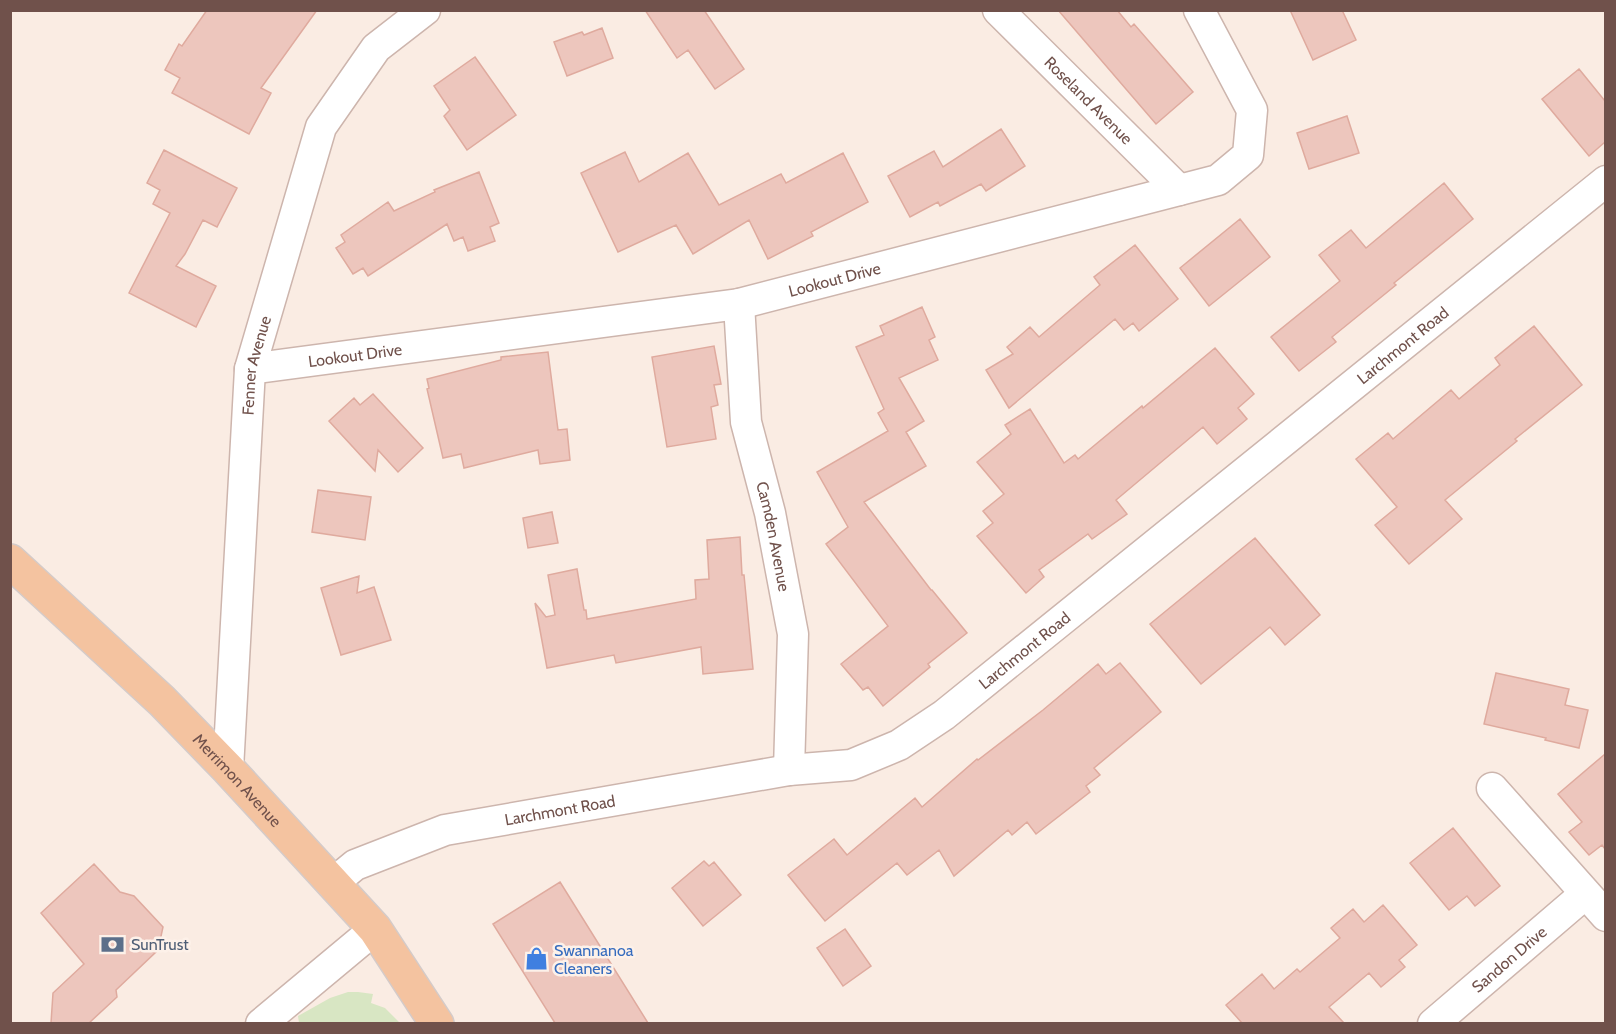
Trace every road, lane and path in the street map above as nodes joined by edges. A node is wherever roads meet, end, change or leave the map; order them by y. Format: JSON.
{"nodes":[{"id":1,"x":425,"y":10,"type":"edge"},
{"id":2,"x":998,"y":10,"type":"edge"},
{"id":3,"x":1199,"y":10,"type":"edge"},
{"id":4,"x":1605,"y":181,"type":"edge"},
{"id":5,"x":1179,"y":190,"type":"junction"},
{"id":6,"x":739,"y":304,"type":"junction"},
{"id":7,"x":250,"y":369,"type":"junction"},
{"id":8,"x":10,"y":561,"type":"edge"},
{"id":9,"x":228,"y":769,"type":"junction"},
{"id":10,"x":789,"y":770,"type":"junction"},
{"id":11,"x":1492,"y":789,"type":"dead end"},
{"id":12,"x":332,"y":884,"type":"junction"},
{"id":13,"x":1585,"y":894,"type":"junction"},
{"id":14,"x":1605,"y":916,"type":"edge"},
{"id":15,"x":375,"y":929,"type":"junction"},
{"id":16,"x":261,"y":1023,"type":"edge"},
{"id":17,"x":437,"y":1023,"type":"edge"},
{"id":18,"x":1433,"y":1023,"type":"edge"}],
"edges":[{"from":1,"to":7,"type":"street","name":"Fenner Avenue"},
{"from":2,"to":5,"type":"street","name":"Roseland Avenue"},
{"from":3,"to":5,"type":"street","name":"Lookout Drive"},
{"from":4,"to":10,"type":"street","name":"Larchmont Road"},
{"from":5,"to":6,"type":"street","name":"Lookout Drive"},
{"from":6,"to":7,"type":"street","name":"Lookout Drive"},
{"from":6,"to":10,"type":"street","name":"Camden Avenue"},
{"from":7,"to":9,"type":"street","name":"Fenner Avenue"},
{"from":8,"to":9,"type":"main road","name":"Merrimon Avenue"},
{"from":9,"to":12,"type":"main road","name":"Merrimon Avenue"},
{"from":10,"to":12,"type":"street","name":"Larchmont Road"},
{"from":11,"to":13,"type":"street"},
{"from":12,"to":15,"type":"main road","name":"Merrimon Avenue"},
{"from":13,"to":14,"type":"street"},
{"from":13,"to":18,"type":"street","name":"Sandon Drive"},
{"from":15,"to":16,"type":"street"},
{"from":15,"to":17,"type":"main road","name":"Merrimon Avenue"}]}
